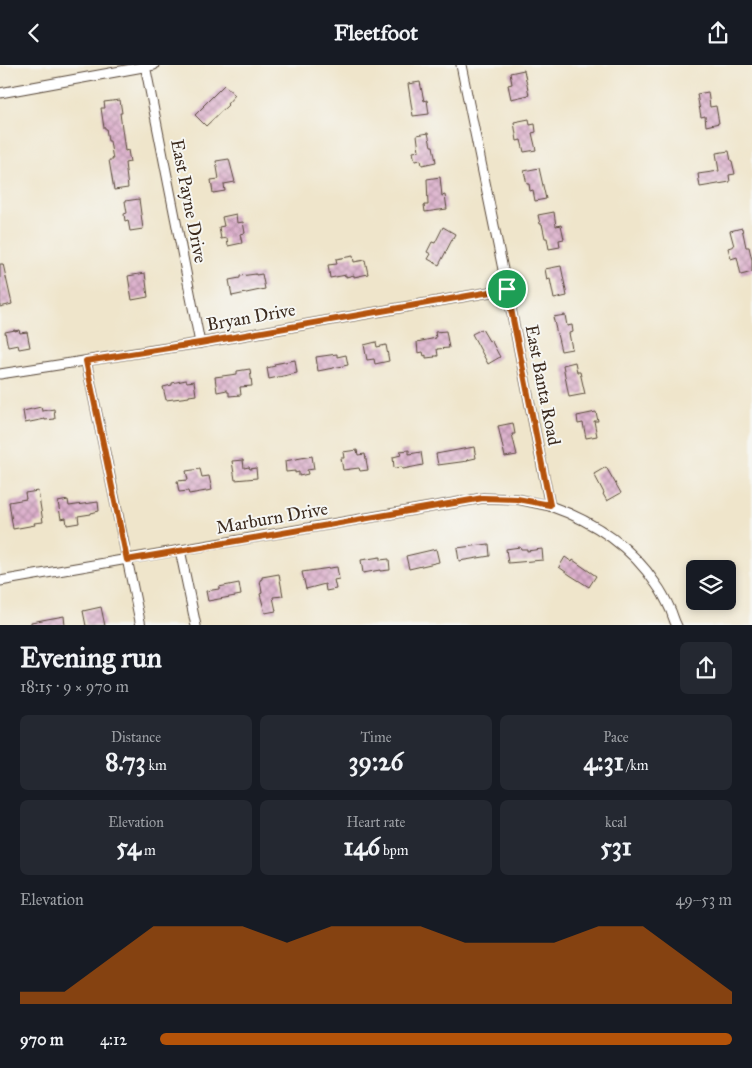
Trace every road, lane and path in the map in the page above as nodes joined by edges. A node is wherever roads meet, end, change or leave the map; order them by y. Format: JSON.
{"nodes":[{"id":1,"x":461,"y":65,"type":"edge"},
{"id":2,"x":148,"y":66,"type":"edge"},
{"id":3,"x":0,"y":93,"type":"edge"},
{"id":4,"x":507,"y":289,"type":"junction"},
{"id":5,"x":200,"y":343,"type":"junction"},
{"id":6,"x":86,"y":361,"type":"junction"},
{"id":7,"x":0,"y":374,"type":"edge"},
{"id":8,"x":550,"y":505,"type":"junction"},
{"id":9,"x":180,"y":550,"type":"junction"},
{"id":10,"x":127,"y":560,"type":"junction"},
{"id":11,"x":0,"y":581,"type":"edge"},
{"id":12,"x":141,"y":625,"type":"edge"},
{"id":13,"x":196,"y":625,"type":"edge"},
{"id":14,"x":677,"y":625,"type":"edge"}],
"edges":[{"from":1,"to":4,"type":"street","name":"East Banta Road"},
{"from":2,"to":3,"type":"street"},
{"from":2,"to":5,"type":"street","name":"East Payne Drive"},
{"from":4,"to":5,"type":"street","name":"Bryan Drive"},
{"from":4,"to":8,"type":"street","name":"East Banta Road"},
{"from":5,"to":6,"type":"street","name":"Bryan Drive"},
{"from":6,"to":7,"type":"street","name":"Bryan Drive"},
{"from":6,"to":10,"type":"street"},
{"from":8,"to":9,"type":"street","name":"Marburn Drive"},
{"from":8,"to":14,"type":"street"},
{"from":9,"to":10,"type":"street","name":"Marburn Drive"},
{"from":9,"to":13,"type":"street"},
{"from":10,"to":11,"type":"street","name":"Marburn Drive"},
{"from":10,"to":12,"type":"street"}]}
